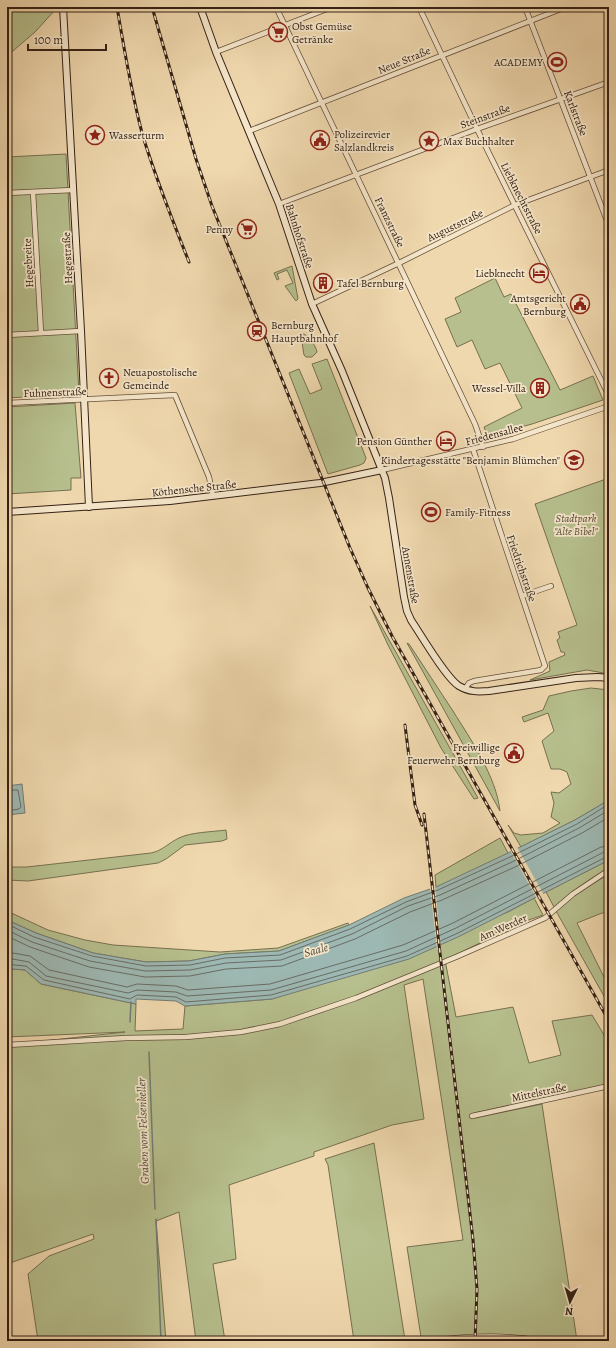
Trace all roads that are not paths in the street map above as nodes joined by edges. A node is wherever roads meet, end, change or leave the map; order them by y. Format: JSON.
{"nodes":[{"id":1,"x":63,"y":7,"type":"edge"},
{"id":2,"x":200,"y":7,"type":"edge"},
{"id":3,"x":276,"y":7,"type":"edge"},
{"id":4,"x":332,"y":7,"type":"edge"},
{"id":5,"x":419,"y":7,"type":"edge"},
{"id":6,"x":524,"y":7,"type":"edge"},
{"id":7,"x":566,"y":7,"type":"edge"},
{"id":8,"x":530,"y":21,"type":"junction"},
{"id":9,"x":284,"y":25,"type":"junction"},
{"id":10,"x":216,"y":52,"type":"junction"},
{"id":11,"x":442,"y":55,"type":"junction"},
{"id":12,"x":609,"y":82,"type":"edge"},
{"id":13,"x":560,"y":99,"type":"junction"},
{"id":14,"x":322,"y":102,"type":"junction"},
{"id":15,"x":477,"y":128,"type":"junction"},
{"id":16,"x":249,"y":131,"type":"junction"},
{"id":17,"x":609,"y":170,"type":"edge"},
{"id":18,"x":357,"y":175,"type":"junction"},
{"id":19,"x":590,"y":177,"type":"junction"},
{"id":20,"x":73,"y":190,"type":"junction"},
{"id":21,"x":33,"y":192,"type":"junction"},
{"id":22,"x":7,"y":193,"type":"edge"},
{"id":23,"x":279,"y":204,"type":"junction"},
{"id":24,"x":515,"y":205,"type":"junction"},
{"id":25,"x":609,"y":226,"type":"edge"},
{"id":26,"x":399,"y":262,"type":"junction"},
{"id":27,"x":312,"y":304,"type":"junction"},
{"id":28,"x":81,"y":331,"type":"junction"},
{"id":29,"x":41,"y":333,"type":"junction"},
{"id":30,"x":7,"y":335,"type":"edge"},
{"id":31,"x":609,"y":396,"type":"edge"},
{"id":32,"x":84,"y":398,"type":"junction"},
{"id":33,"x":7,"y":403,"type":"edge"},
{"id":34,"x":609,"y":406,"type":"edge"},
{"id":35,"x":483,"y":446,"type":"junction"},
{"id":36,"x":473,"y":449,"type":"junction"},
{"id":37,"x":382,"y":470,"type":"junction"},
{"id":38,"x":213,"y":496,"type":"junction"},
{"id":39,"x":89,"y":508,"type":"junction"},
{"id":40,"x":7,"y":512,"type":"edge"},
{"id":41,"x":551,"y":586,"type":"dead end"},
{"id":42,"x":522,"y":596,"type":"junction"},
{"id":43,"x":609,"y":678,"type":"edge"},
{"id":44,"x":465,"y":689,"type":"junction"},
{"id":45,"x":609,"y":870,"type":"edge"},
{"id":46,"x":7,"y":1045,"type":"edge"},
{"id":47,"x":609,"y":1086,"type":"edge"},
{"id":48,"x":472,"y":1116,"type":"dead end"},
{"id":49,"x":474,"y":1339,"type":"edge"},
{"id":50,"x":431,"y":1341,"type":"edge"},
{"id":51,"x":541,"y":1341,"type":"edge"}],
"edges":[{"from":1,"to":20,"type":"main road","name":"Hegestraße"},
{"from":2,"to":10,"type":"main road","name":"Bahnhofstraße"},
{"from":3,"to":9,"type":"street","name":"Franzstraße"},
{"from":4,"to":9,"type":"street"},
{"from":5,"to":11,"type":"street","name":"Liebknechtstraße"},
{"from":6,"to":8,"type":"street","name":"Karlstraße"},
{"from":7,"to":8,"type":"street","name":"Neue Straße"},
{"from":8,"to":11,"type":"street","name":"Neue Straße"},
{"from":8,"to":13,"type":"street","name":"Karlstraße"},
{"from":9,"to":10,"type":"street"},
{"from":9,"to":14,"type":"street","name":"Franzstraße"},
{"from":10,"to":16,"type":"main road","name":"Bahnhofstraße"},
{"from":11,"to":14,"type":"street","name":"Neue Straße"},
{"from":11,"to":15,"type":"street","name":"Liebknechtstraße"},
{"from":12,"to":13,"type":"street","name":"Steinstraße"},
{"from":13,"to":15,"type":"street","name":"Steinstraße"},
{"from":13,"to":19,"type":"street","name":"Karlstraße"},
{"from":14,"to":16,"type":"street","name":"Neue Straße"},
{"from":14,"to":18,"type":"street","name":"Franzstraße"},
{"from":15,"to":18,"type":"street","name":"Steinstraße"},
{"from":15,"to":24,"type":"street","name":"Liebknechtstraße"},
{"from":16,"to":23,"type":"main road","name":"Bahnhofstraße"},
{"from":17,"to":19,"type":"street","name":"Auguststraße"},
{"from":18,"to":23,"type":"street","name":"Steinstraße"},
{"from":18,"to":26,"type":"street","name":"Franzstraße"},
{"from":19,"to":24,"type":"street","name":"Auguststraße"},
{"from":19,"to":25,"type":"street","name":"Karlstraße"},
{"from":20,"to":21,"type":"street"},
{"from":20,"to":28,"type":"main road","name":"Hegestraße"},
{"from":21,"to":22,"type":"street"},
{"from":21,"to":29,"type":"street","name":"Hegebreite"},
{"from":23,"to":27,"type":"main road","name":"Bahnhofstraße"},
{"from":24,"to":26,"type":"street","name":"Auguststraße"},
{"from":24,"to":31,"type":"street","name":"Liebknechtstraße"},
{"from":26,"to":27,"type":"street","name":"Auguststraße"},
{"from":26,"to":35,"type":"street","name":"Franzstraße"},
{"from":27,"to":37,"type":"main road","name":"Bahnhofstraße"},
{"from":28,"to":29,"type":"street"},
{"from":28,"to":32,"type":"main road","name":"Hegestraße"},
{"from":29,"to":30,"type":"street"},
{"from":32,"to":33,"type":"street","name":"Fuhnenstraße"},
{"from":32,"to":38,"type":"street","name":"Fuhnenstraße"},
{"from":32,"to":39,"type":"main road","name":"Hegestraße"},
{"from":34,"to":35,"type":"street","name":"Friedensallee"},
{"from":35,"to":36,"type":"street","name":"Friedensallee"},
{"from":36,"to":37,"type":"street","name":"Friedensallee"},
{"from":36,"to":42,"type":"street","name":"Friedrichstraße"},
{"from":37,"to":38,"type":"main road","name":"Köthensche Straße"},
{"from":37,"to":44,"type":"main road","name":"Annenstraße"},
{"from":38,"to":39,"type":"main road","name":"Köthensche Straße"},
{"from":39,"to":40,"type":"main road","name":"Köthensche Straße"},
{"from":41,"to":42,"type":"street"},
{"from":42,"to":44,"type":"street","name":"Friedrichstraße"},
{"from":43,"to":44,"type":"main road"},
{"from":45,"to":46,"type":"street","name":"Am Werder"},
{"from":47,"to":48,"type":"street","name":"Mittelstraße"},
{"from":49,"to":50,"type":"street"},
{"from":49,"to":51,"type":"street"}]}
